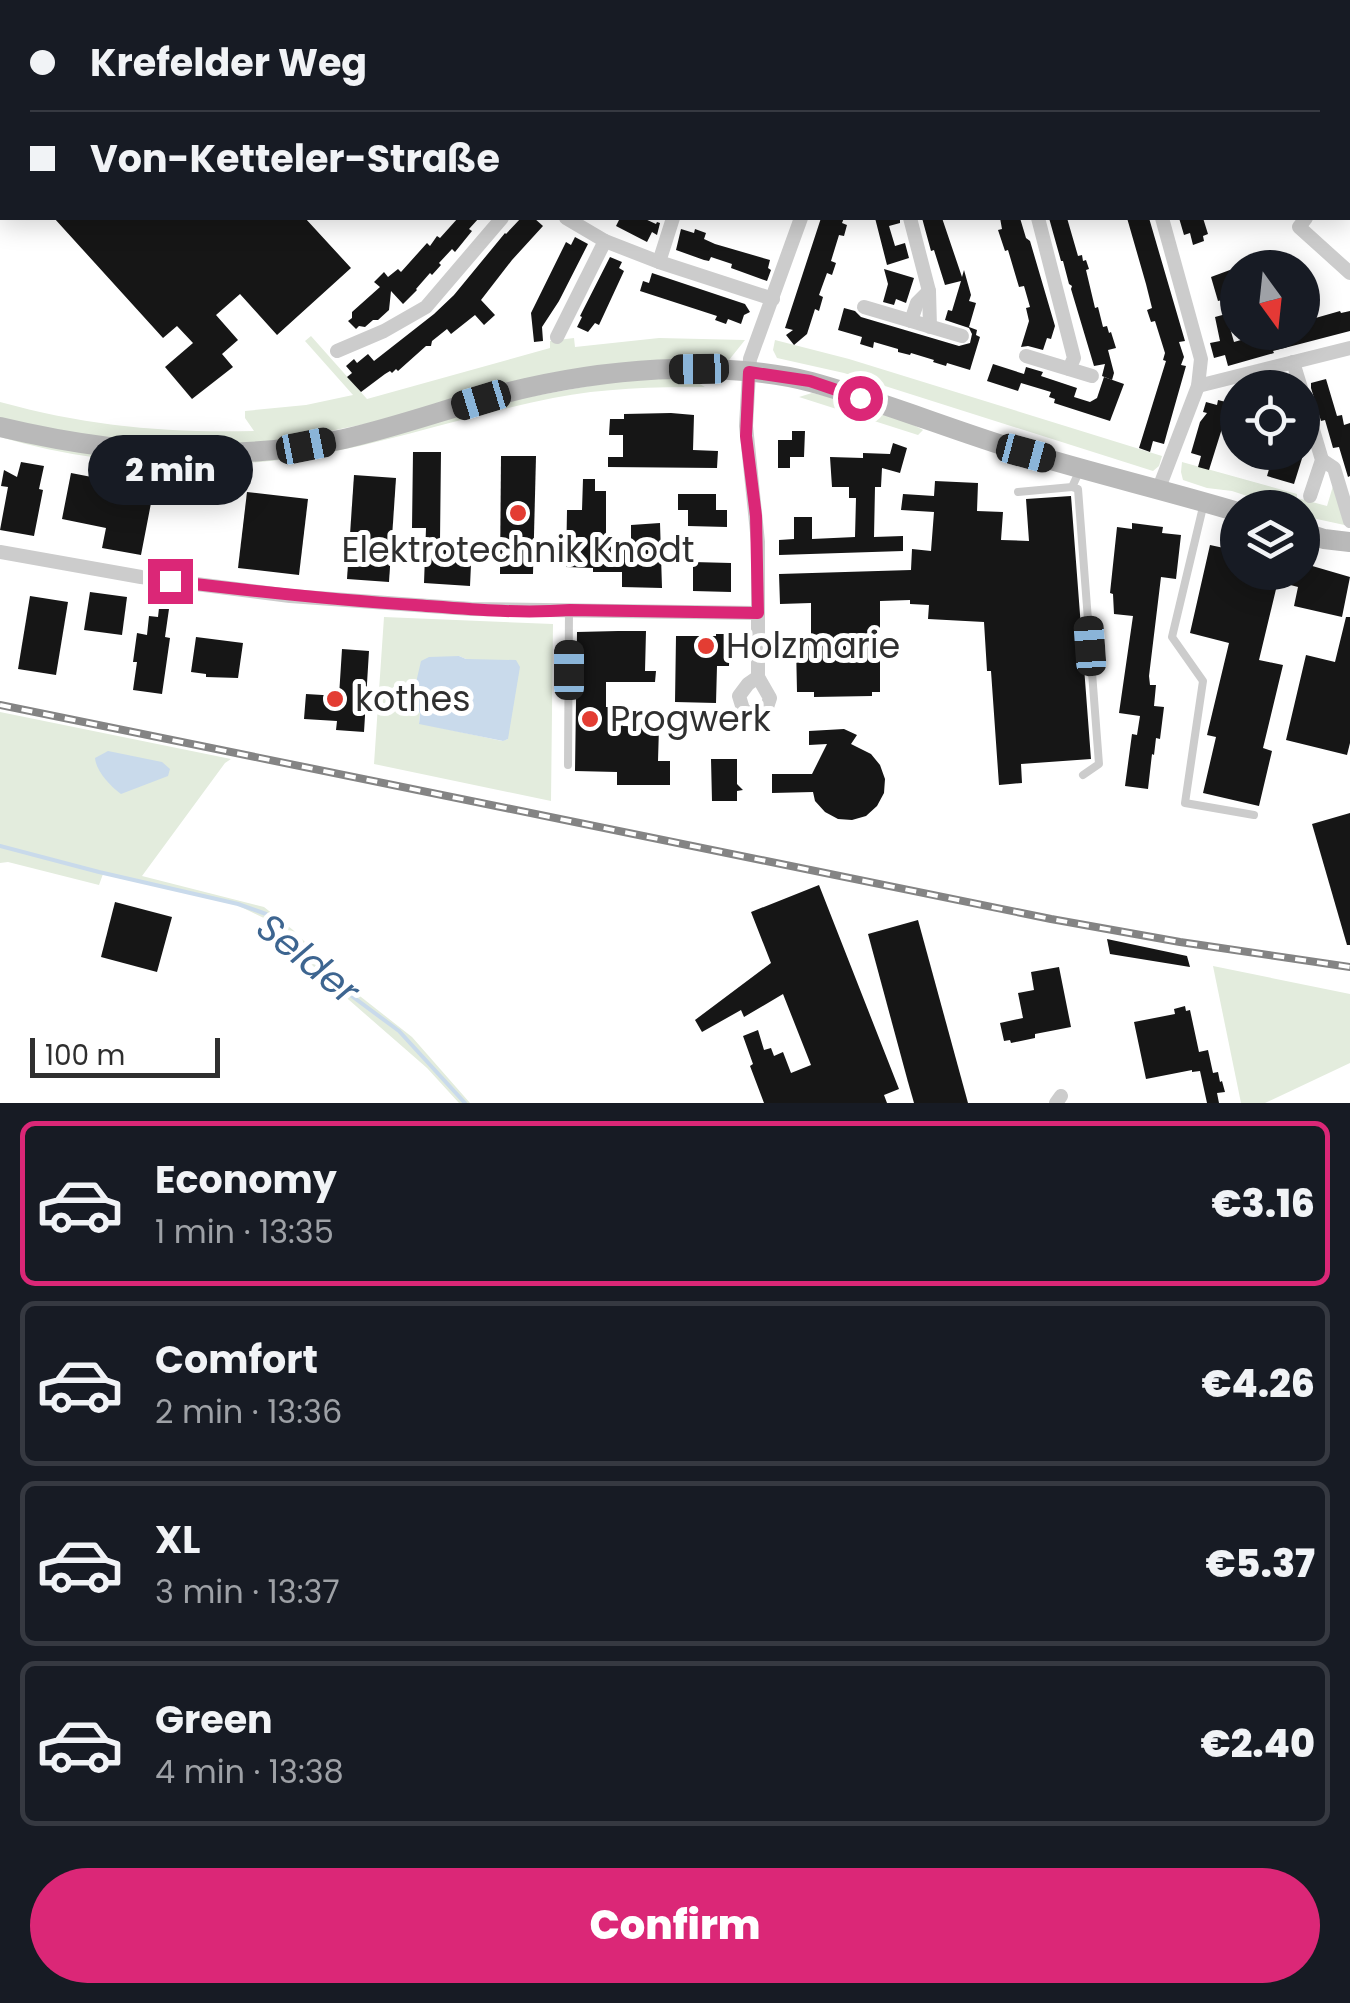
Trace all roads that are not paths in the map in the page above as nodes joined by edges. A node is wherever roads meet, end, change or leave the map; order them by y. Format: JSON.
{"nodes":[{"id":1,"x":500,"y":220,"type":"edge"},
{"id":2,"x":569,"y":220,"type":"edge"},
{"id":3,"x":673,"y":220,"type":"edge"},
{"id":4,"x":800,"y":220,"type":"edge"},
{"id":5,"x":911,"y":220,"type":"edge"},
{"id":6,"x":1039,"y":220,"type":"edge"},
{"id":7,"x":1163,"y":220,"type":"edge"},
{"id":8,"x":1304,"y":220,"type":"edge"},
{"id":9,"x":605,"y":241,"type":"junction"},
{"id":10,"x":660,"y":262,"type":"junction"},
{"id":11,"x":1350,"y":273,"type":"edge"},
{"id":12,"x":929,"y":291,"type":"junction"},
{"id":13,"x":773,"y":299,"type":"junction"},
{"id":14,"x":864,"y":308,"type":"dead end"},
{"id":15,"x":911,"y":321,"type":"junction"},
{"id":16,"x":930,"y":326,"type":"junction"},
{"id":17,"x":962,"y":336,"type":"dead end"},
{"id":18,"x":557,"y":337,"type":"dead end"},
{"id":19,"x":1350,"y":348,"type":"edge"},
{"id":20,"x":337,"y":351,"type":"dead end"},
{"id":21,"x":1026,"y":356,"type":"dead end"},
{"id":22,"x":1293,"y":362,"type":"junction"},
{"id":23,"x":1062,"y":367,"type":"junction"},
{"id":24,"x":1296,"y":370,"type":"edge"},
{"id":25,"x":749,"y":372,"type":"junction"},
{"id":26,"x":1092,"y":376,"type":"dead end"},
{"id":27,"x":1198,"y":386,"type":"junction"},
{"id":28,"x":0,"y":427,"type":"edge"},
{"id":29,"x":1320,"y":453,"type":"edge"},
{"id":30,"x":1322,"y":460,"type":"junction"},
{"id":31,"x":1076,"y":478,"type":"junction"},
{"id":32,"x":1159,"y":488,"type":"junction"},
{"id":33,"x":1312,"y":490,"type":"edge"},
{"id":34,"x":1018,"y":492,"type":"dead end"},
{"id":35,"x":1204,"y":502,"type":"junction"},
{"id":36,"x":1220,"y":507,"type":"edge"},
{"id":37,"x":1350,"y":521,"type":"edge"},
{"id":38,"x":1320,"y":536,"type":"edge"},
{"id":39,"x":1350,"y":542,"type":"edge"},
{"id":40,"x":0,"y":552,"type":"edge"},
{"id":41,"x":21,"y":556,"type":"junction"},
{"id":42,"x":0,"y":566,"type":"edge"},
{"id":43,"x":570,"y":610,"type":"junction"},
{"id":44,"x":758,"y":613,"type":"junction"},
{"id":45,"x":758,"y":677,"type":"dead end"},
{"id":46,"x":568,"y":765,"type":"dead end"},
{"id":47,"x":1083,"y":776,"type":"dead end"},
{"id":48,"x":1254,"y":815,"type":"dead end"}],
"edges":[{"from":1,"to":20,"type":"street"},
{"from":2,"to":9,"type":"street"},
{"from":3,"to":10,"type":"street"},
{"from":4,"to":13,"type":"street"},
{"from":5,"to":12,"type":"street"},
{"from":6,"to":23,"type":"street"},
{"from":7,"to":27,"type":"street"},
{"from":8,"to":11,"type":"street"},
{"from":9,"to":10,"type":"street"},
{"from":9,"to":18,"type":"street"},
{"from":10,"to":13,"type":"street"},
{"from":12,"to":15,"type":"street"},
{"from":12,"to":16,"type":"street"},
{"from":13,"to":25,"type":"street"},
{"from":14,"to":15,"type":"street"},
{"from":15,"to":16,"type":"street"},
{"from":16,"to":17,"type":"street"},
{"from":19,"to":22,"type":"street"},
{"from":21,"to":23,"type":"street"},
{"from":22,"to":24,"type":"street"},
{"from":22,"to":27,"type":"street"},
{"from":23,"to":26,"type":"street"},
{"from":25,"to":28,"type":"street"},
{"from":25,"to":31,"type":"street"},
{"from":25,"to":44,"type":"street"},
{"from":27,"to":32,"type":"street"},
{"from":29,"to":30,"type":"street"},
{"from":30,"to":33,"type":"street"},
{"from":30,"to":37,"type":"street"},
{"from":31,"to":32,"type":"street"},
{"from":31,"to":34,"type":"lane"},
{"from":31,"to":47,"type":"lane"},
{"from":32,"to":35,"type":"street"},
{"from":35,"to":36,"type":"street"},
{"from":35,"to":48,"type":"lane"},
{"from":38,"to":39,"type":"street"},
{"from":40,"to":41,"type":"street"},
{"from":41,"to":42,"type":"street"},
{"from":41,"to":43,"type":"street"},
{"from":43,"to":44,"type":"street"},
{"from":43,"to":46,"type":"lane"},
{"from":44,"to":45,"type":"street"}]}
